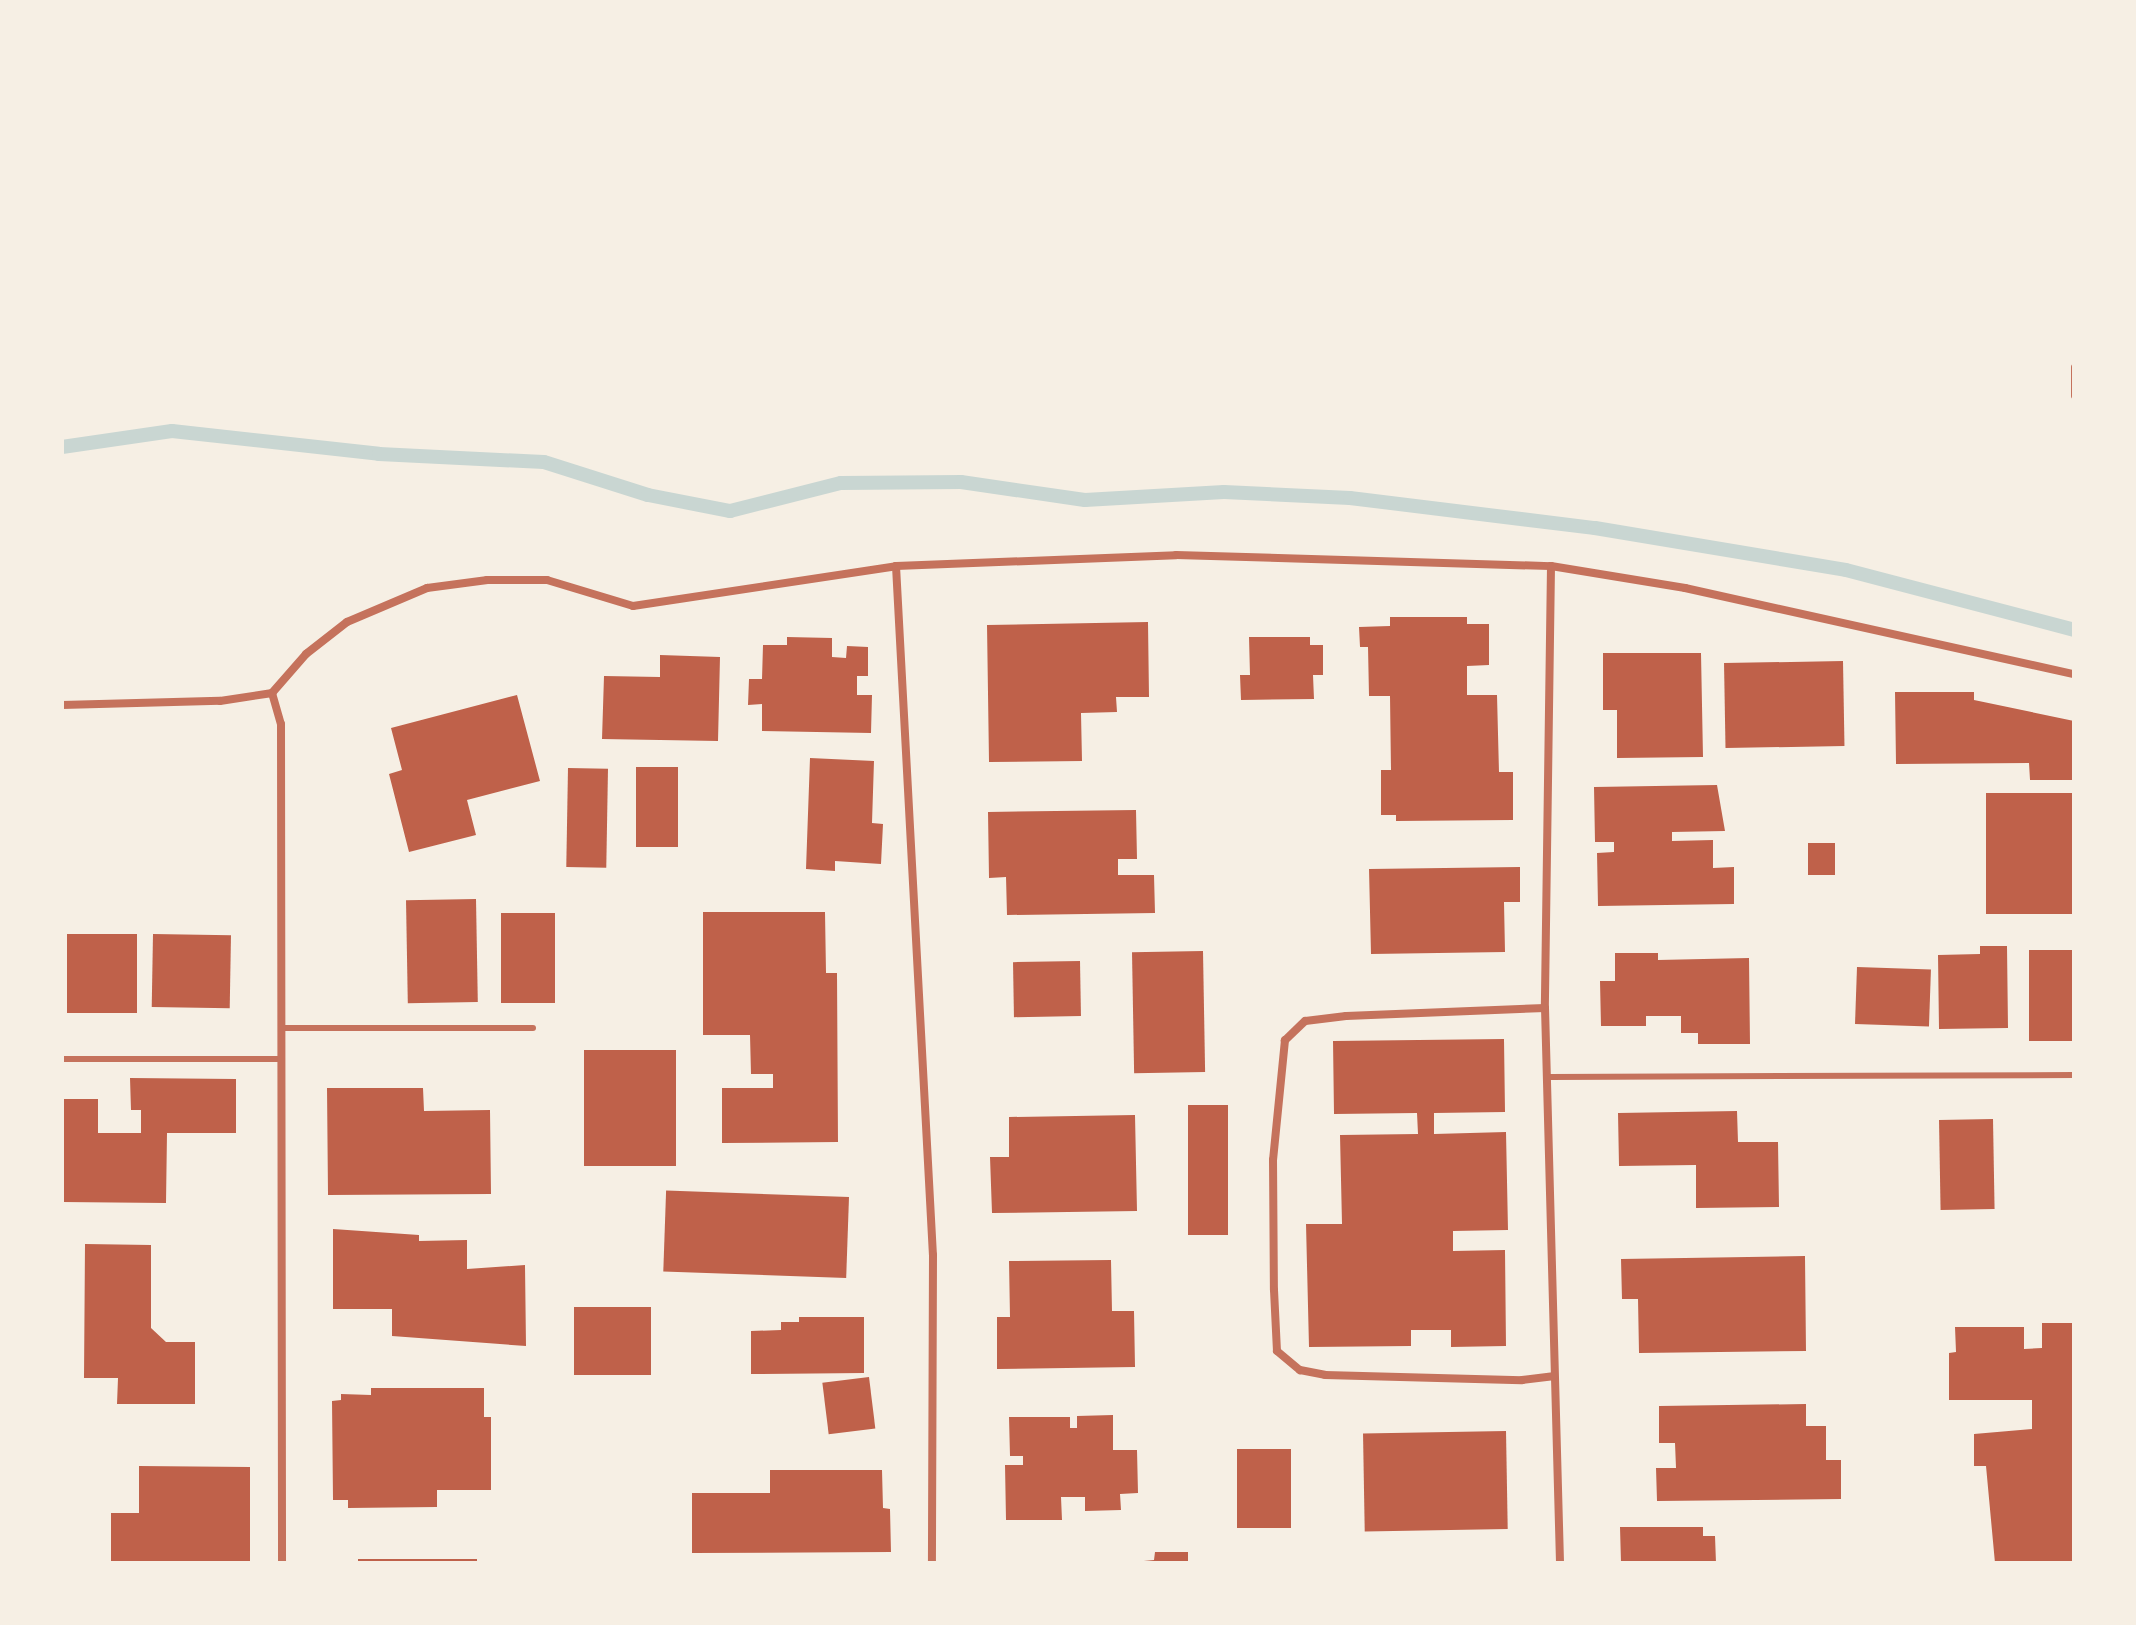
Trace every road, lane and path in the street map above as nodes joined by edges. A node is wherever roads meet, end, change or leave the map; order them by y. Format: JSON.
{"nodes":[{"id":1,"x":2074,"y":367,"type":"edge"},
{"id":2,"x":2074,"y":396,"type":"edge"},
{"id":3,"x":896,"y":566,"type":"junction"},
{"id":4,"x":1551,"y":566,"type":"junction"},
{"id":5,"x":2074,"y":674,"type":"edge"},
{"id":6,"x":272,"y":693,"type":"junction"},
{"id":7,"x":62,"y":705,"type":"edge"},
{"id":8,"x":1545,"y":1008,"type":"junction"},
{"id":9,"x":281,"y":1028,"type":"junction"},
{"id":10,"x":533,"y":1028,"type":"dead end"},
{"id":11,"x":62,"y":1059,"type":"edge"},
{"id":12,"x":282,"y":1059,"type":"junction"},
{"id":13,"x":2074,"y":1075,"type":"edge"},
{"id":14,"x":1550,"y":1077,"type":"junction"},
{"id":15,"x":1553,"y":1376,"type":"junction"},
{"id":16,"x":282,"y":1563,"type":"edge"},
{"id":17,"x":932,"y":1563,"type":"edge"},
{"id":18,"x":1560,"y":1563,"type":"edge"}],
"edges":[{"from":1,"to":2,"type":"lane"},
{"from":3,"to":4,"type":"street"},
{"from":3,"to":6,"type":"street"},
{"from":3,"to":17,"type":"street"},
{"from":4,"to":5,"type":"street"},
{"from":4,"to":8,"type":"street"},
{"from":6,"to":7,"type":"street"},
{"from":6,"to":9,"type":"street"},
{"from":8,"to":14,"type":"street"},
{"from":8,"to":15,"type":"street"},
{"from":9,"to":10,"type":"lane"},
{"from":9,"to":12,"type":"street"},
{"from":11,"to":12,"type":"lane"},
{"from":12,"to":16,"type":"street"},
{"from":13,"to":14,"type":"lane"},
{"from":14,"to":15,"type":"street"},
{"from":15,"to":18,"type":"street"}]}
